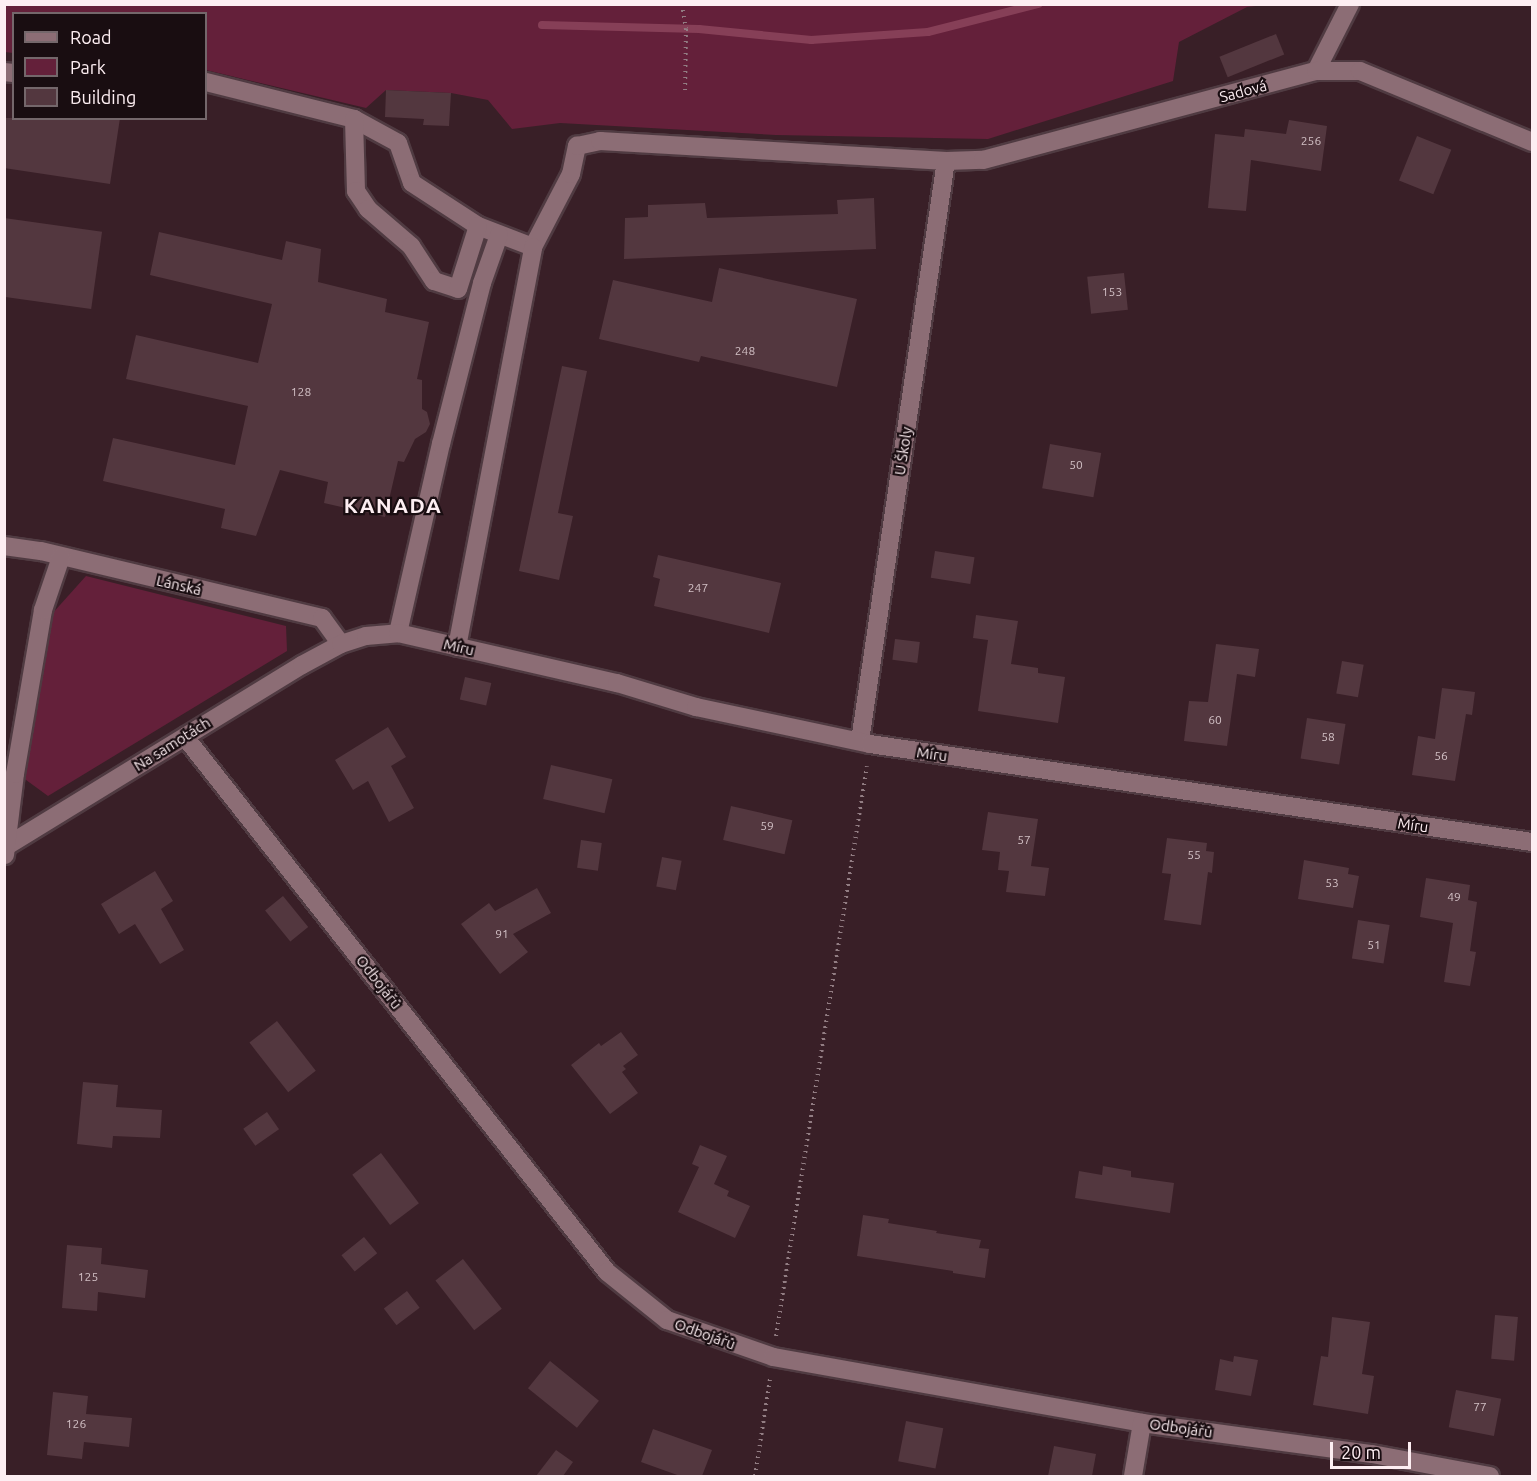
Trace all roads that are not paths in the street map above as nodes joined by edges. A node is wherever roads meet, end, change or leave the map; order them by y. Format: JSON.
{"nodes":[{"id":1,"x":1350,"y":4,"type":"edge"},
{"id":2,"x":1316,"y":71,"type":"junction"},
{"id":3,"x":207,"y":82,"type":"edge"},
{"id":4,"x":354,"y":119,"type":"junction"},
{"id":5,"x":1533,"y":142,"type":"edge"},
{"id":6,"x":946,"y":161,"type":"junction"},
{"id":7,"x":478,"y":226,"type":"junction"},
{"id":8,"x":499,"y":235,"type":"junction"},
{"id":9,"x":533,"y":247,"type":"junction"},
{"id":10,"x":4,"y":546,"type":"edge"},
{"id":11,"x":61,"y":557,"type":"junction"},
{"id":12,"x":398,"y":633,"type":"junction"},
{"id":13,"x":341,"y":644,"type":"junction"},
{"id":14,"x":457,"y":647,"type":"junction"},
{"id":15,"x":185,"y":737,"type":"junction"},
{"id":16,"x":865,"y":742,"type":"junction"},
{"id":17,"x":1533,"y":842,"type":"edge"},
{"id":18,"x":5,"y":852,"type":"edge"},
{"id":19,"x":1142,"y":1422,"type":"junction"},
{"id":20,"x":1133,"y":1476,"type":"edge"},
{"id":21,"x":1490,"y":1476,"type":"edge"}],
"edges":[{"from":1,"to":2,"type":"street"},
{"from":2,"to":5,"type":"street","name":"Sadová"},
{"from":2,"to":6,"type":"street","name":"Sadová"},
{"from":3,"to":4,"type":"street"},
{"from":4,"to":7,"type":"street"},
{"from":4,"to":7,"type":"street"},
{"from":6,"to":9,"type":"street","name":"Sadová"},
{"from":6,"to":16,"type":"street","name":"U Školy"},
{"from":7,"to":8,"type":"street"},
{"from":8,"to":9,"type":"street"},
{"from":8,"to":12,"type":"street"},
{"from":9,"to":14,"type":"street"},
{"from":10,"to":11,"type":"street","name":"Lánská"},
{"from":11,"to":13,"type":"street","name":"Lánská"},
{"from":11,"to":18,"type":"street","name":"Na samotách"},
{"from":12,"to":13,"type":"street","name":"Míru"},
{"from":12,"to":14,"type":"street","name":"Míru"},
{"from":13,"to":15,"type":"street","name":"Na samotách"},
{"from":14,"to":16,"type":"street","name":"Míru"},
{"from":15,"to":18,"type":"street","name":"Na samotách"},
{"from":15,"to":19,"type":"street","name":"Odbojářů"},
{"from":16,"to":17,"type":"street","name":"Míru"},
{"from":19,"to":20,"type":"street"},
{"from":19,"to":21,"type":"street","name":"Odbojářů"}]}
